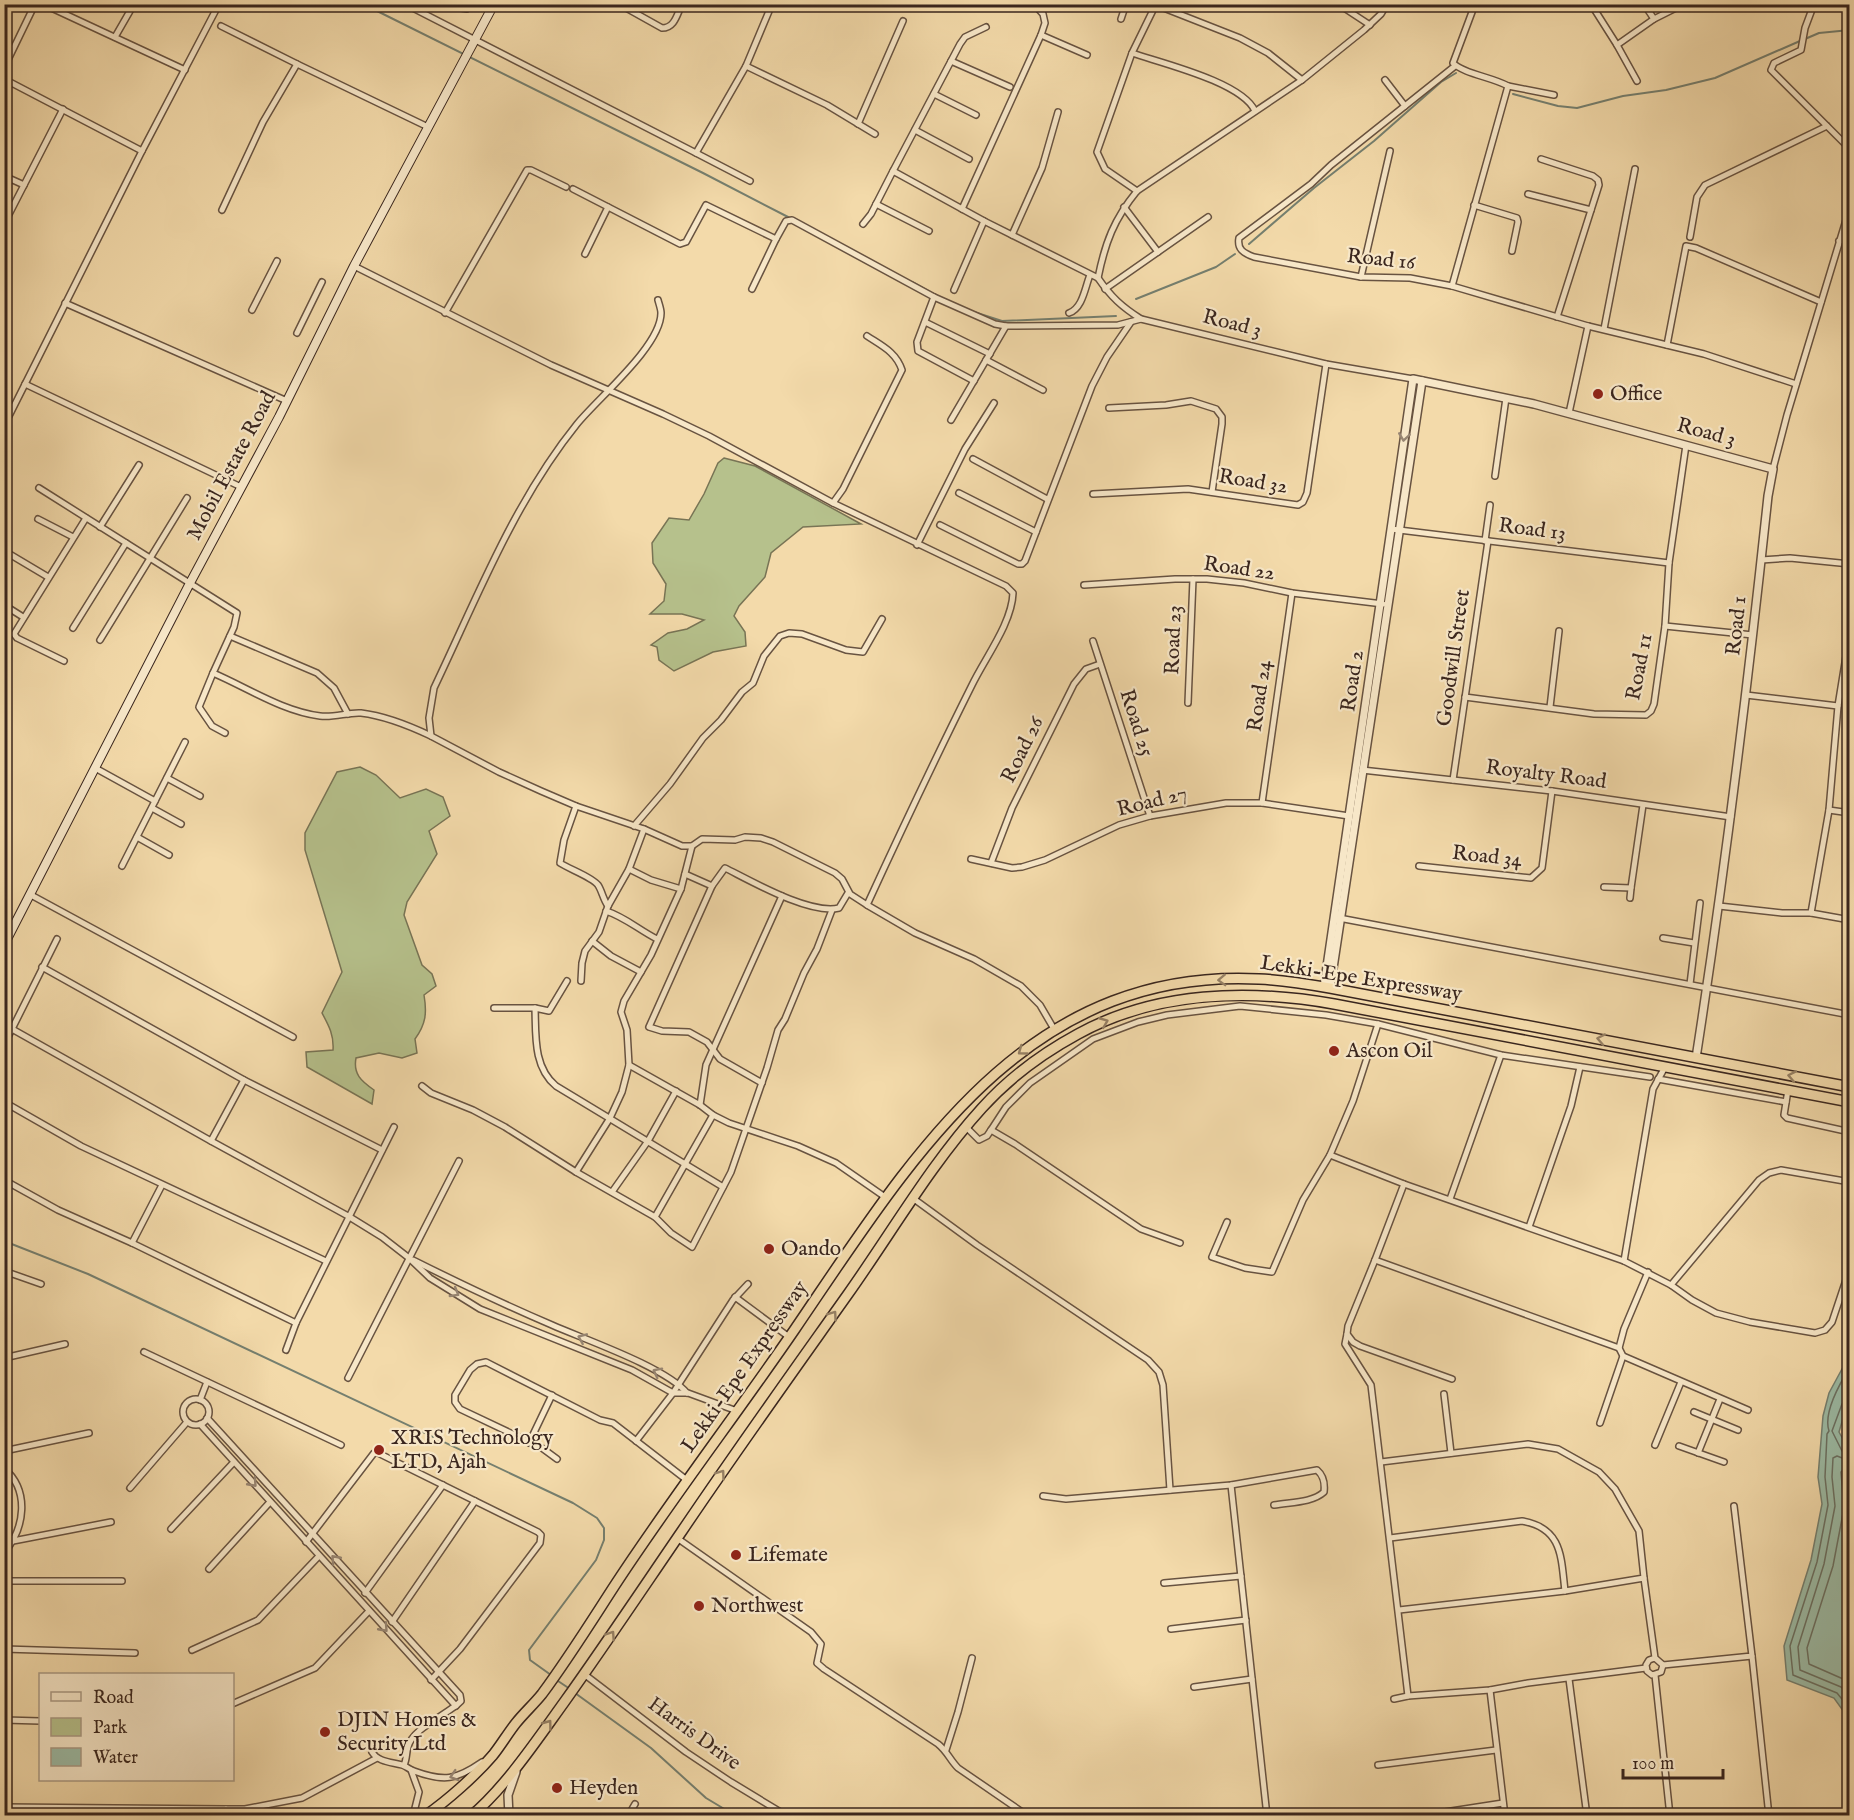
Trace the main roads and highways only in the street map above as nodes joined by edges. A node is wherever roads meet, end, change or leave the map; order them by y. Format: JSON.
{"nodes":[{"id":1,"x":494,"y":4,"type":"edge"},
{"id":2,"x":4,"y":945,"type":"edge"},
{"id":3,"x":1850,"y":1087,"type":"edge"},
{"id":4,"x":1850,"y":1102,"type":"edge"},
{"id":5,"x":938,"y":1132,"type":"junction"},
{"id":6,"x":953,"y":1143,"type":"junction"},
{"id":7,"x":425,"y":1815,"type":"edge"},
{"id":8,"x":471,"y":1815,"type":"edge"}],
"edges":[{"from":1,"to":2,"type":"main road","name":"Mobil Estate Road"},
{"from":3,"to":5,"type":"highway","name":"Lekki-Epe Expressway","one_way":true},
{"from":6,"to":4,"type":"highway","name":"Lekki-Epe Expressway","one_way":true},
{"from":5,"to":6,"type":"highway"},
{"from":5,"to":7,"type":"highway","name":"Lekki-Epe Expressway"},
{"from":8,"to":6,"type":"highway","name":"Lekki-Epe Expressway","one_way":true}]}
